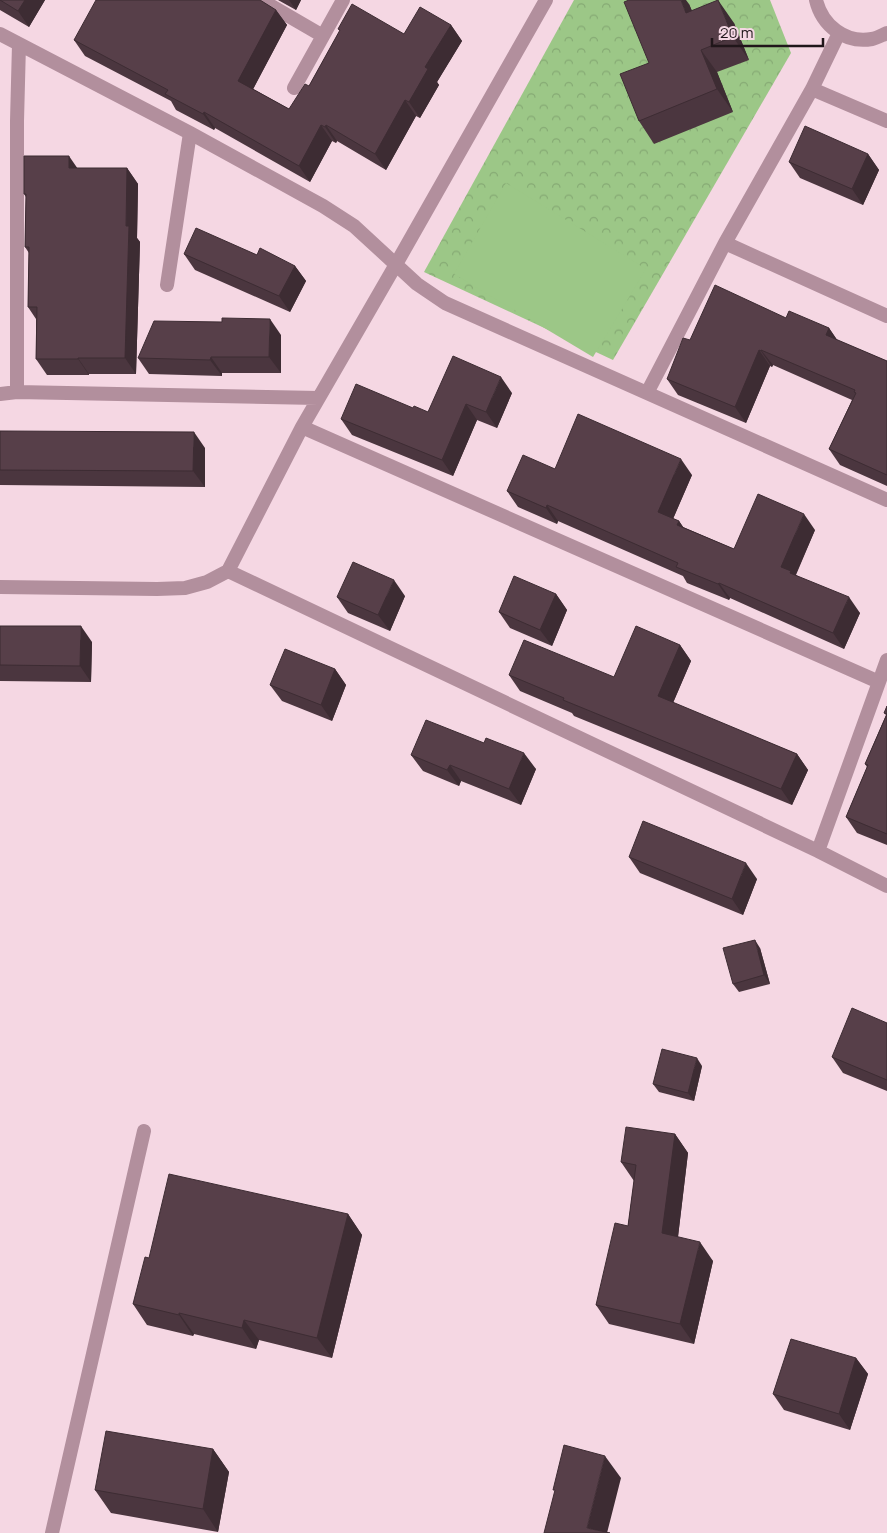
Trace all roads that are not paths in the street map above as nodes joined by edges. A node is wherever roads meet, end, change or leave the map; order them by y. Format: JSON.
{"nodes":[{"id":1,"x":261,"y":0,"type":"edge"},
{"id":2,"x":343,"y":0,"type":"edge"},
{"id":3,"x":546,"y":0,"type":"edge"},
{"id":4,"x":816,"y":0,"type":"edge"},
{"id":5,"x":839,"y":33,"type":"junction"},
{"id":6,"x":887,"y":33,"type":"edge"},
{"id":7,"x":0,"y":34,"type":"edge"},
{"id":8,"x":323,"y":36,"type":"junction"},
{"id":9,"x":19,"y":44,"type":"junction"},
{"id":10,"x":294,"y":88,"type":"dead end"},
{"id":11,"x":812,"y":89,"type":"junction"},
{"id":12,"x":887,"y":121,"type":"edge"},
{"id":13,"x":190,"y":133,"type":"junction"},
{"id":14,"x":725,"y":243,"type":"junction"},
{"id":15,"x":396,"y":266,"type":"junction"},
{"id":16,"x":167,"y":285,"type":"dead end"},
{"id":17,"x":887,"y":316,"type":"edge"},
{"id":18,"x":17,"y":392,"type":"junction"},
{"id":19,"x":647,"y":393,"type":"junction"},
{"id":20,"x":0,"y":394,"type":"edge"},
{"id":21,"x":318,"y":398,"type":"junction"},
{"id":22,"x":302,"y":427,"type":"junction"},
{"id":23,"x":887,"y":500,"type":"edge"},
{"id":24,"x":228,"y":570,"type":"junction"},
{"id":25,"x":0,"y":587,"type":"edge"},
{"id":26,"x":887,"y":660,"type":"edge"},
{"id":27,"x":879,"y":682,"type":"junction"},
{"id":28,"x":818,"y":850,"type":"junction"},
{"id":29,"x":887,"y":886,"type":"edge"},
{"id":30,"x":144,"y":1131,"type":"dead end"},
{"id":31,"x":52,"y":1533,"type":"edge"}],
"edges":[{"from":1,"to":8,"type":"street"},
{"from":2,"to":8,"type":"street"},
{"from":3,"to":15,"type":"street"},
{"from":4,"to":5,"type":"street"},
{"from":5,"to":6,"type":"street"},
{"from":5,"to":11,"type":"street"},
{"from":7,"to":9,"type":"street"},
{"from":8,"to":10,"type":"street"},
{"from":9,"to":13,"type":"street"},
{"from":9,"to":18,"type":"street"},
{"from":11,"to":12,"type":"street"},
{"from":11,"to":14,"type":"street"},
{"from":13,"to":15,"type":"street"},
{"from":13,"to":16,"type":"street"},
{"from":14,"to":17,"type":"street"},
{"from":14,"to":19,"type":"street"},
{"from":15,"to":19,"type":"street"},
{"from":15,"to":21,"type":"street"},
{"from":18,"to":20,"type":"street"},
{"from":18,"to":21,"type":"street"},
{"from":19,"to":23,"type":"street"},
{"from":21,"to":22,"type":"street"},
{"from":22,"to":24,"type":"street"},
{"from":22,"to":27,"type":"street"},
{"from":24,"to":25,"type":"street"},
{"from":24,"to":28,"type":"street"},
{"from":26,"to":27,"type":"street"},
{"from":27,"to":28,"type":"street"},
{"from":28,"to":29,"type":"street"},
{"from":30,"to":31,"type":"street"}]}
